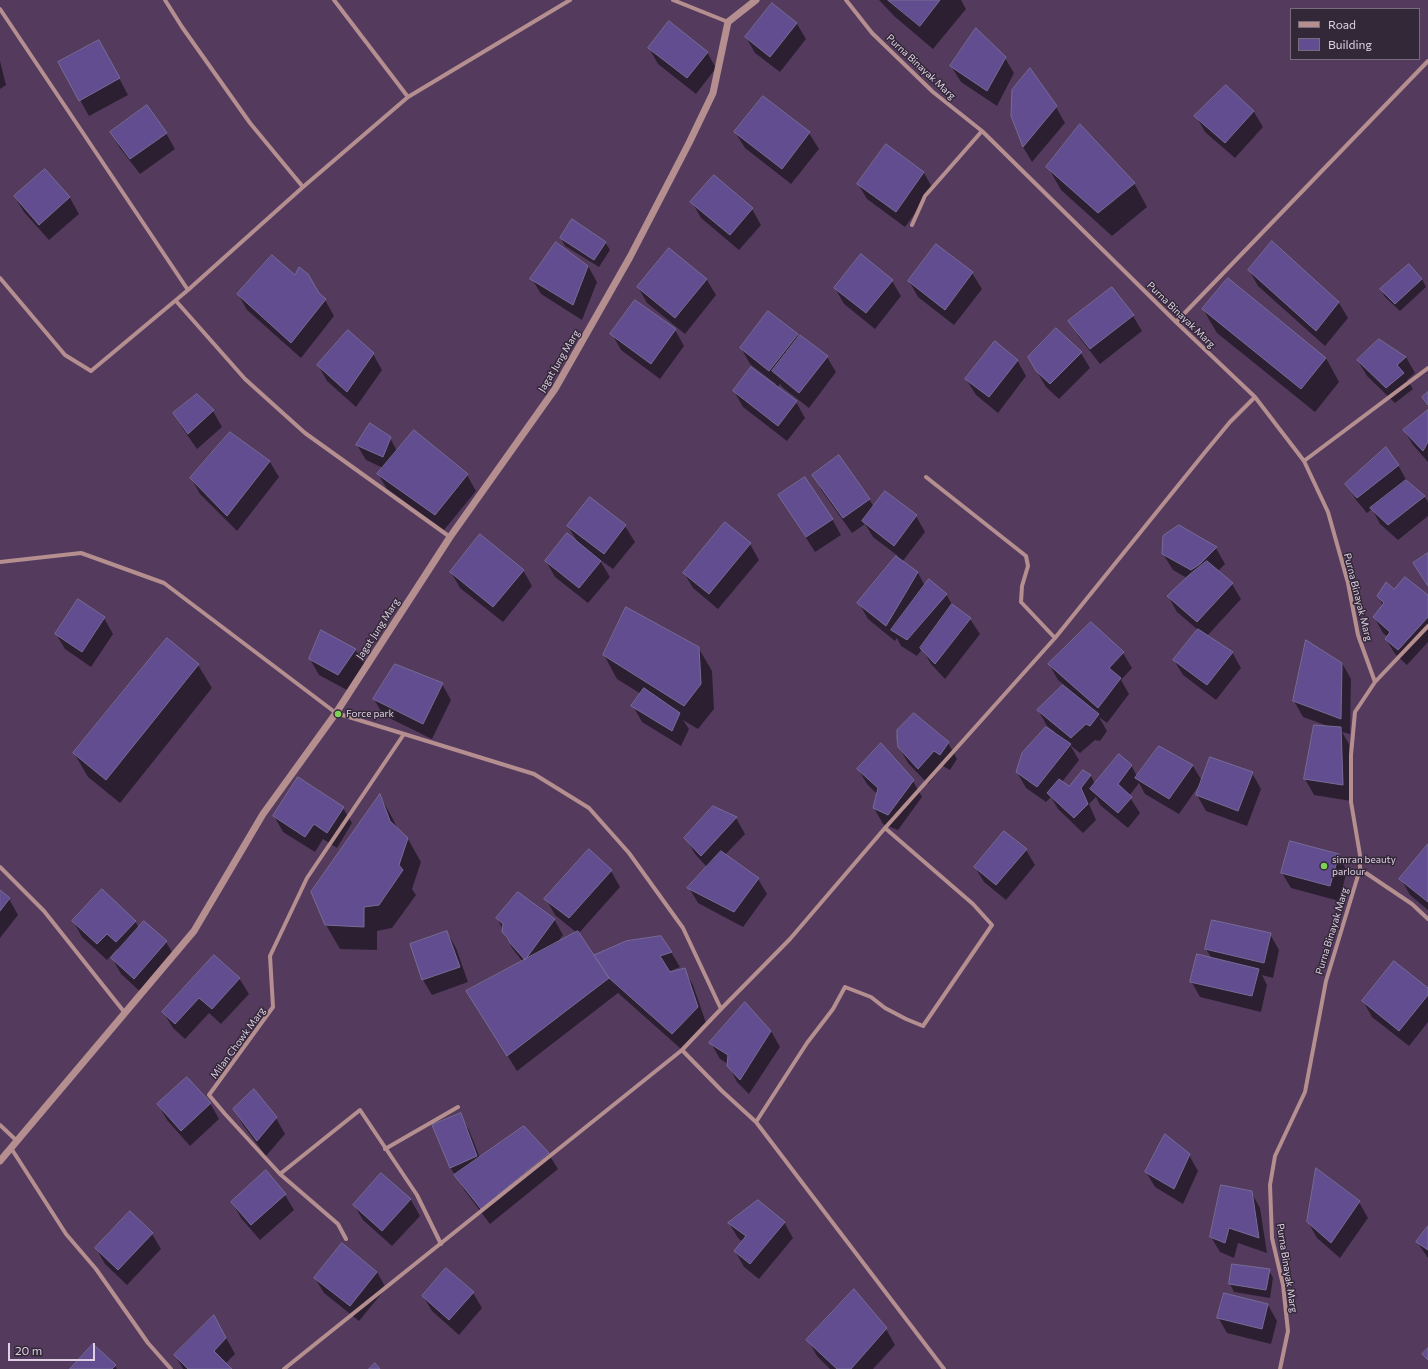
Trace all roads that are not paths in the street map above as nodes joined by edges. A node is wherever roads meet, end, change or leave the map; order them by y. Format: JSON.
{"nodes":[{"id":1,"x":165,"y":0,"type":"edge"},
{"id":2,"x":334,"y":0,"type":"edge"},
{"id":3,"x":570,"y":0,"type":"edge"},
{"id":4,"x":673,"y":0,"type":"edge"},
{"id":5,"x":756,"y":0,"type":"edge"},
{"id":6,"x":846,"y":0,"type":"edge"},
{"id":7,"x":0,"y":9,"type":"edge"},
{"id":8,"x":728,"y":22,"type":"junction"},
{"id":9,"x":1428,"y":61,"type":"edge"},
{"id":10,"x":408,"y":97,"type":"junction"},
{"id":11,"x":982,"y":131,"type":"junction"},
{"id":12,"x":303,"y":187,"type":"junction"},
{"id":13,"x":912,"y":225,"type":"dead end"},
{"id":14,"x":0,"y":278,"type":"edge"},
{"id":15,"x":188,"y":290,"type":"junction"},
{"id":16,"x":176,"y":301,"type":"junction"},
{"id":17,"x":1176,"y":322,"type":"junction"},
{"id":18,"x":1428,"y":368,"type":"edge"},
{"id":19,"x":1255,"y":397,"type":"junction"},
{"id":20,"x":1304,"y":461,"type":"junction"},
{"id":21,"x":926,"y":477,"type":"dead end"},
{"id":22,"x":450,"y":537,"type":"junction"},
{"id":23,"x":0,"y":562,"type":"edge"},
{"id":24,"x":1428,"y":626,"type":"edge"},
{"id":25,"x":1055,"y":638,"type":"junction"},
{"id":26,"x":1374,"y":682,"type":"junction"},
{"id":27,"x":336,"y":713,"type":"junction"},
{"id":28,"x":404,"y":734,"type":"junction"},
{"id":29,"x":885,"y":828,"type":"junction"},
{"id":30,"x":0,"y":867,"type":"edge"},
{"id":31,"x":1360,"y":869,"type":"junction"},
{"id":32,"x":1428,"y":919,"type":"edge"},
{"id":33,"x":721,"y":1009,"type":"junction"},
{"id":34,"x":125,"y":1013,"type":"junction"},
{"id":35,"x":682,"y":1050,"type":"junction"},
{"id":36,"x":458,"y":1107,"type":"dead end"},
{"id":37,"x":756,"y":1122,"type":"junction"},
{"id":38,"x":0,"y":1125,"type":"edge"},
{"id":39,"x":17,"y":1141,"type":"junction"},
{"id":40,"x":11,"y":1148,"type":"junction"},
{"id":41,"x":385,"y":1148,"type":"junction"},
{"id":42,"x":0,"y":1161,"type":"edge"},
{"id":43,"x":280,"y":1174,"type":"junction"},
{"id":44,"x":346,"y":1239,"type":"dead end"},
{"id":45,"x":441,"y":1244,"type":"junction"},
{"id":46,"x":171,"y":1369,"type":"edge"},
{"id":47,"x":284,"y":1369,"type":"edge"},
{"id":48,"x":944,"y":1369,"type":"edge"},
{"id":49,"x":1280,"y":1369,"type":"edge"}],
"edges":[{"from":1,"to":12,"type":"street"},
{"from":2,"to":10,"type":"street"},
{"from":3,"to":10,"type":"street"},
{"from":4,"to":8,"type":"street"},
{"from":5,"to":8,"type":"street"},
{"from":6,"to":11,"type":"street","name":"Purna Binayak Marg"},
{"from":7,"to":15,"type":"street"},
{"from":8,"to":22,"type":"street","name":"Jagat Jung Marg"},
{"from":9,"to":17,"type":"street"},
{"from":10,"to":12,"type":"street"},
{"from":11,"to":13,"type":"street"},
{"from":11,"to":17,"type":"street","name":"Purna Binayak Marg"},
{"from":12,"to":15,"type":"street"},
{"from":14,"to":16,"type":"street"},
{"from":15,"to":16,"type":"street"},
{"from":16,"to":22,"type":"street"},
{"from":17,"to":19,"type":"street","name":"Purna Binayak Marg"},
{"from":18,"to":20,"type":"street"},
{"from":19,"to":20,"type":"street","name":"Purna Binayak Marg"},
{"from":19,"to":25,"type":"street"},
{"from":20,"to":26,"type":"street","name":"Purna Binayak Marg"},
{"from":21,"to":25,"type":"street"},
{"from":22,"to":27,"type":"street","name":"Jagat Jung Marg"},
{"from":23,"to":27,"type":"street"},
{"from":24,"to":26,"type":"street"},
{"from":25,"to":29,"type":"street"},
{"from":26,"to":31,"type":"street","name":"Purna Binayak Marg"},
{"from":27,"to":28,"type":"street"},
{"from":27,"to":34,"type":"street","name":"Jagat Jung Marg"},
{"from":28,"to":33,"type":"street"},
{"from":28,"to":43,"type":"street","name":"Milan Chowk Marg"},
{"from":29,"to":33,"type":"street"},
{"from":29,"to":37,"type":"street"},
{"from":30,"to":34,"type":"street"},
{"from":31,"to":32,"type":"street"},
{"from":31,"to":49,"type":"street","name":"Purna Binayak Marg"},
{"from":33,"to":35,"type":"street"},
{"from":34,"to":39,"type":"street","name":"Jagat Jung Marg"},
{"from":35,"to":37,"type":"street"},
{"from":35,"to":45,"type":"street"},
{"from":36,"to":41,"type":"street"},
{"from":37,"to":48,"type":"street"},
{"from":38,"to":39,"type":"street"},
{"from":39,"to":40,"type":"street","name":"Jagat Jung Marg"},
{"from":40,"to":42,"type":"street","name":"Jagat Jung Marg"},
{"from":40,"to":46,"type":"street"},
{"from":41,"to":43,"type":"street"},
{"from":41,"to":45,"type":"street"},
{"from":43,"to":44,"type":"street"},
{"from":45,"to":47,"type":"street"}]}
